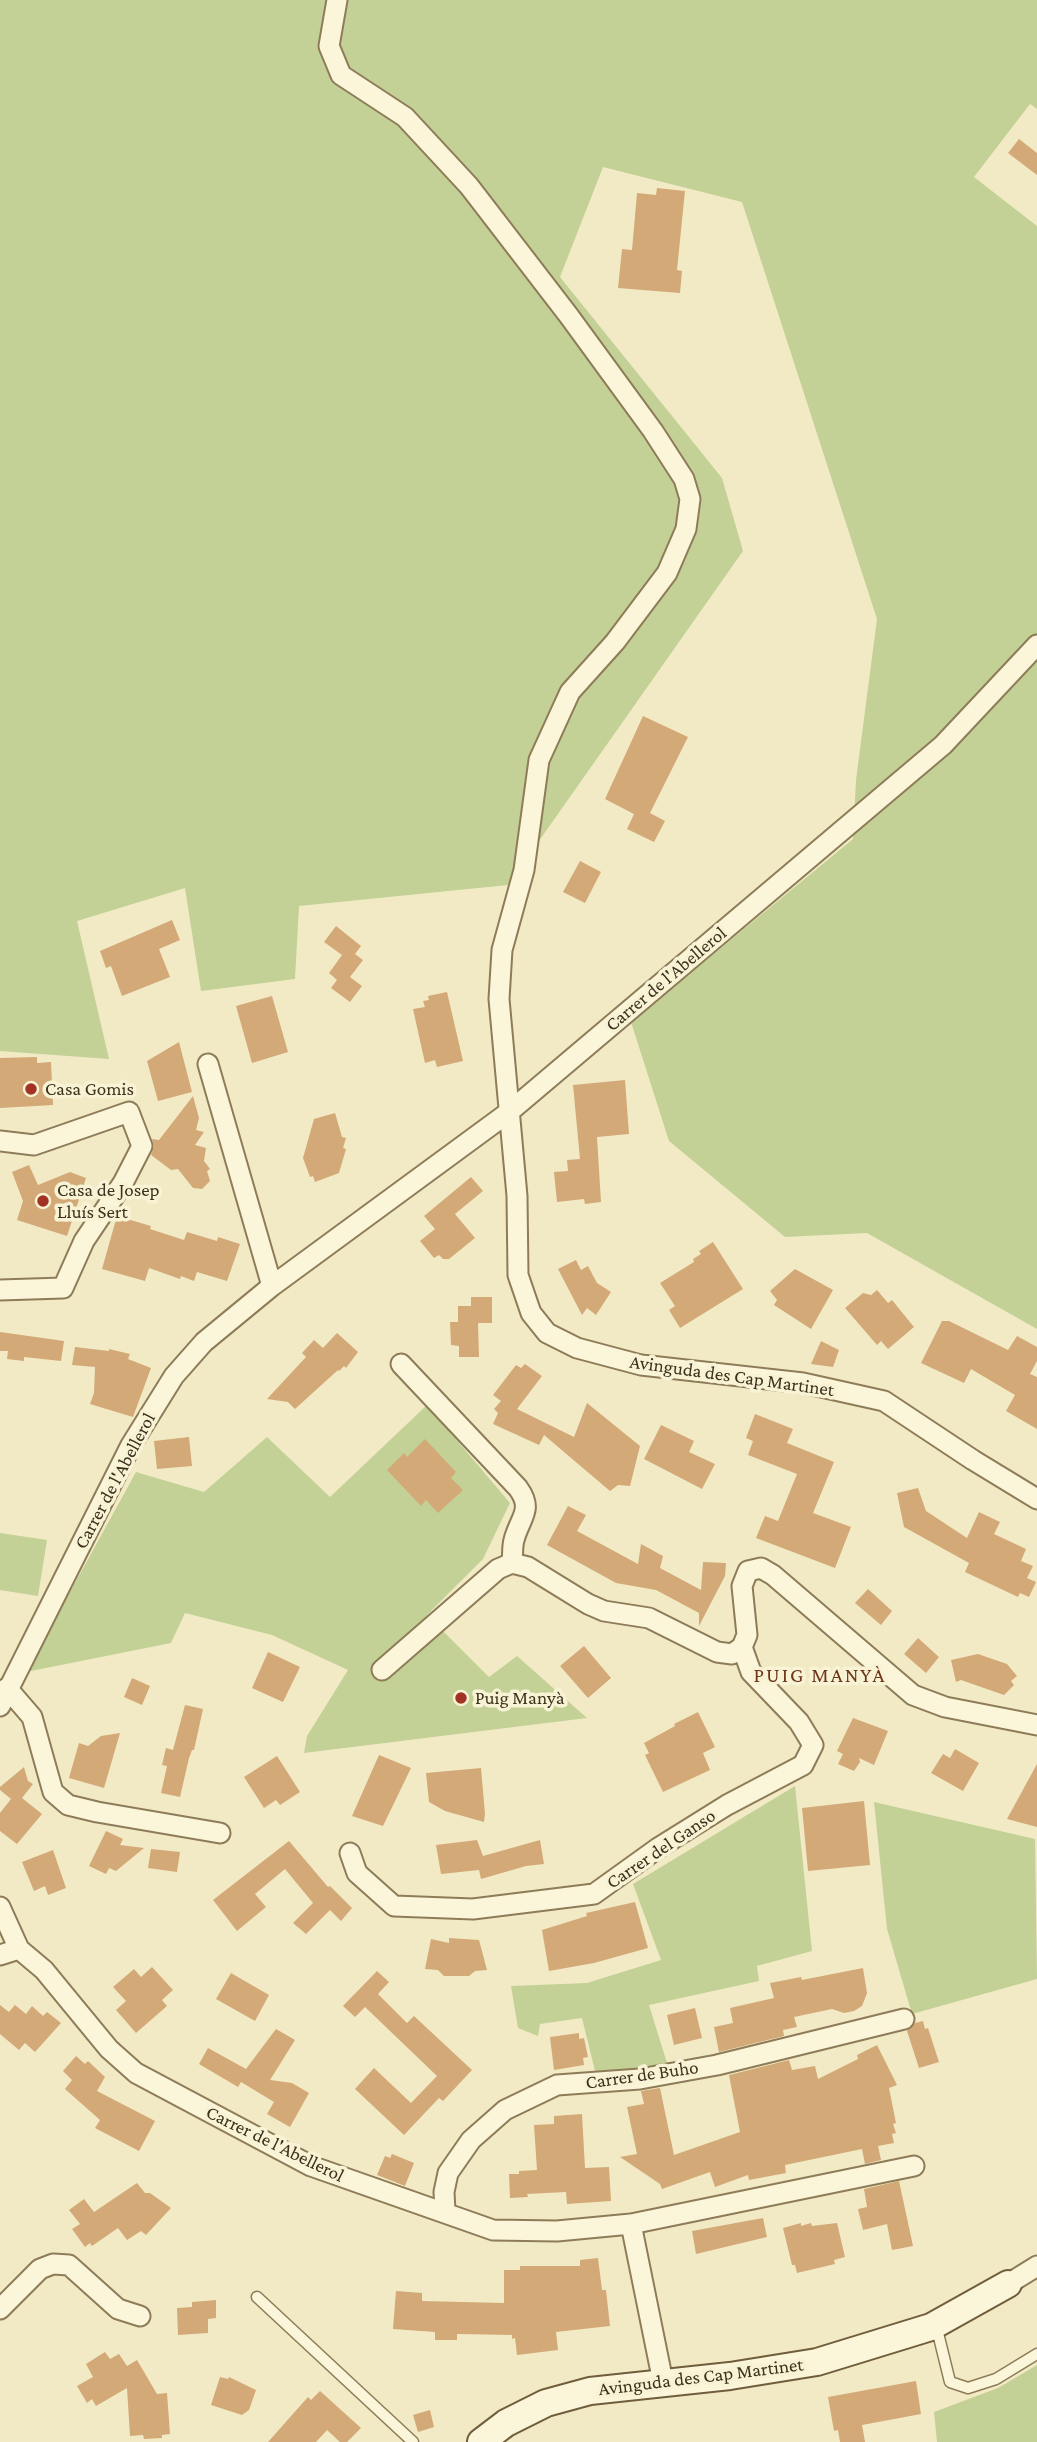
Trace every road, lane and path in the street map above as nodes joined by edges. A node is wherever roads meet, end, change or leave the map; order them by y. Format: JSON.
{"nodes":[{"id":1,"x":337,"y":0,"type":"edge"},
{"id":2,"x":1037,"y":645,"type":"edge"},
{"id":3,"x":208,"y":1064,"type":"dead end"},
{"id":4,"x":509,"y":1112,"type":"junction"},
{"id":5,"x":0,"y":1141,"type":"edge"},
{"id":6,"x":272,"y":1286,"type":"junction"},
{"id":7,"x":0,"y":1290,"type":"edge"},
{"id":8,"x":401,"y":1364,"type":"dead end"},
{"id":9,"x":1037,"y":1499,"type":"edge"},
{"id":10,"x":512,"y":1563,"type":"junction"},
{"id":11,"x":742,"y":1647,"type":"junction"},
{"id":12,"x":382,"y":1670,"type":"dead end"},
{"id":13,"x":4,"y":1697,"type":"edge"},
{"id":14,"x":1037,"y":1726,"type":"edge"},
{"id":15,"x":220,"y":1833,"type":"dead end"},
{"id":16,"x":350,"y":1853,"type":"dead end"},
{"id":17,"x":0,"y":1907,"type":"edge"},
{"id":18,"x":19,"y":1949,"type":"junction"},
{"id":19,"x":0,"y":1955,"type":"edge"},
{"id":20,"x":904,"y":2019,"type":"dead end"},
{"id":21,"x":914,"y":2166,"type":"dead end"},
{"id":22,"x":445,"y":2211,"type":"junction"},
{"id":23,"x":631,"y":2224,"type":"junction"},
{"id":24,"x":1037,"y":2266,"type":"edge"},
{"id":25,"x":1008,"y":2284,"type":"joint"},
{"id":26,"x":257,"y":2297,"type":"dead end"},
{"id":27,"x":0,"y":2309,"type":"edge"},
{"id":28,"x":140,"y":2316,"type":"dead end"},
{"id":29,"x":936,"y":2325,"type":"junction"},
{"id":30,"x":1037,"y":2354,"type":"edge"},
{"id":31,"x":663,"y":2382,"type":"junction"},
{"id":32,"x":413,"y":2442,"type":"edge"},
{"id":33,"x":481,"y":2442,"type":"edge"}],
"edges":[{"from":1,"to":4,"type":"street","name":"Avinguda des Cap Martinet"},
{"from":2,"to":4,"type":"street","name":"Carrer de l'Abellerol"},
{"from":3,"to":6,"type":"street"},
{"from":4,"to":6,"type":"street","name":"Carrer de l'Abellerol"},
{"from":4,"to":9,"type":"street","name":"Avinguda des Cap Martinet"},
{"from":5,"to":7,"type":"street"},
{"from":6,"to":13,"type":"street","name":"Carrer de l'Abellerol"},
{"from":8,"to":10,"type":"street"},
{"from":10,"to":11,"type":"street"},
{"from":10,"to":12,"type":"street"},
{"from":11,"to":14,"type":"street"},
{"from":11,"to":16,"type":"street","name":"Carrer del Ganso"},
{"from":13,"to":15,"type":"street"},
{"from":17,"to":18,"type":"street","name":"Carrer de l'Abellerol"},
{"from":18,"to":19,"type":"street"},
{"from":18,"to":22,"type":"street","name":"Carrer de l'Abellerol"},
{"from":20,"to":22,"type":"street","name":"Carrer de Buho"},
{"from":21,"to":23,"type":"street","name":"Carrer de l'Abellerol"},
{"from":22,"to":23,"type":"street","name":"Carrer de l'Abellerol"},
{"from":23,"to":31,"type":"street"},
{"from":24,"to":25,"type":"street","name":"Avinguda des Cap Martinet"},
{"from":25,"to":29,"type":"street","name":"Avinguda des Cap Martinet"},
{"from":26,"to":32,"type":"lane"},
{"from":27,"to":28,"type":"street"},
{"from":29,"to":30,"type":"lane"},
{"from":29,"to":31,"type":"street","name":"Avinguda des Cap Martinet"},
{"from":31,"to":33,"type":"street","name":"Avinguda des Cap Martinet"}]}
